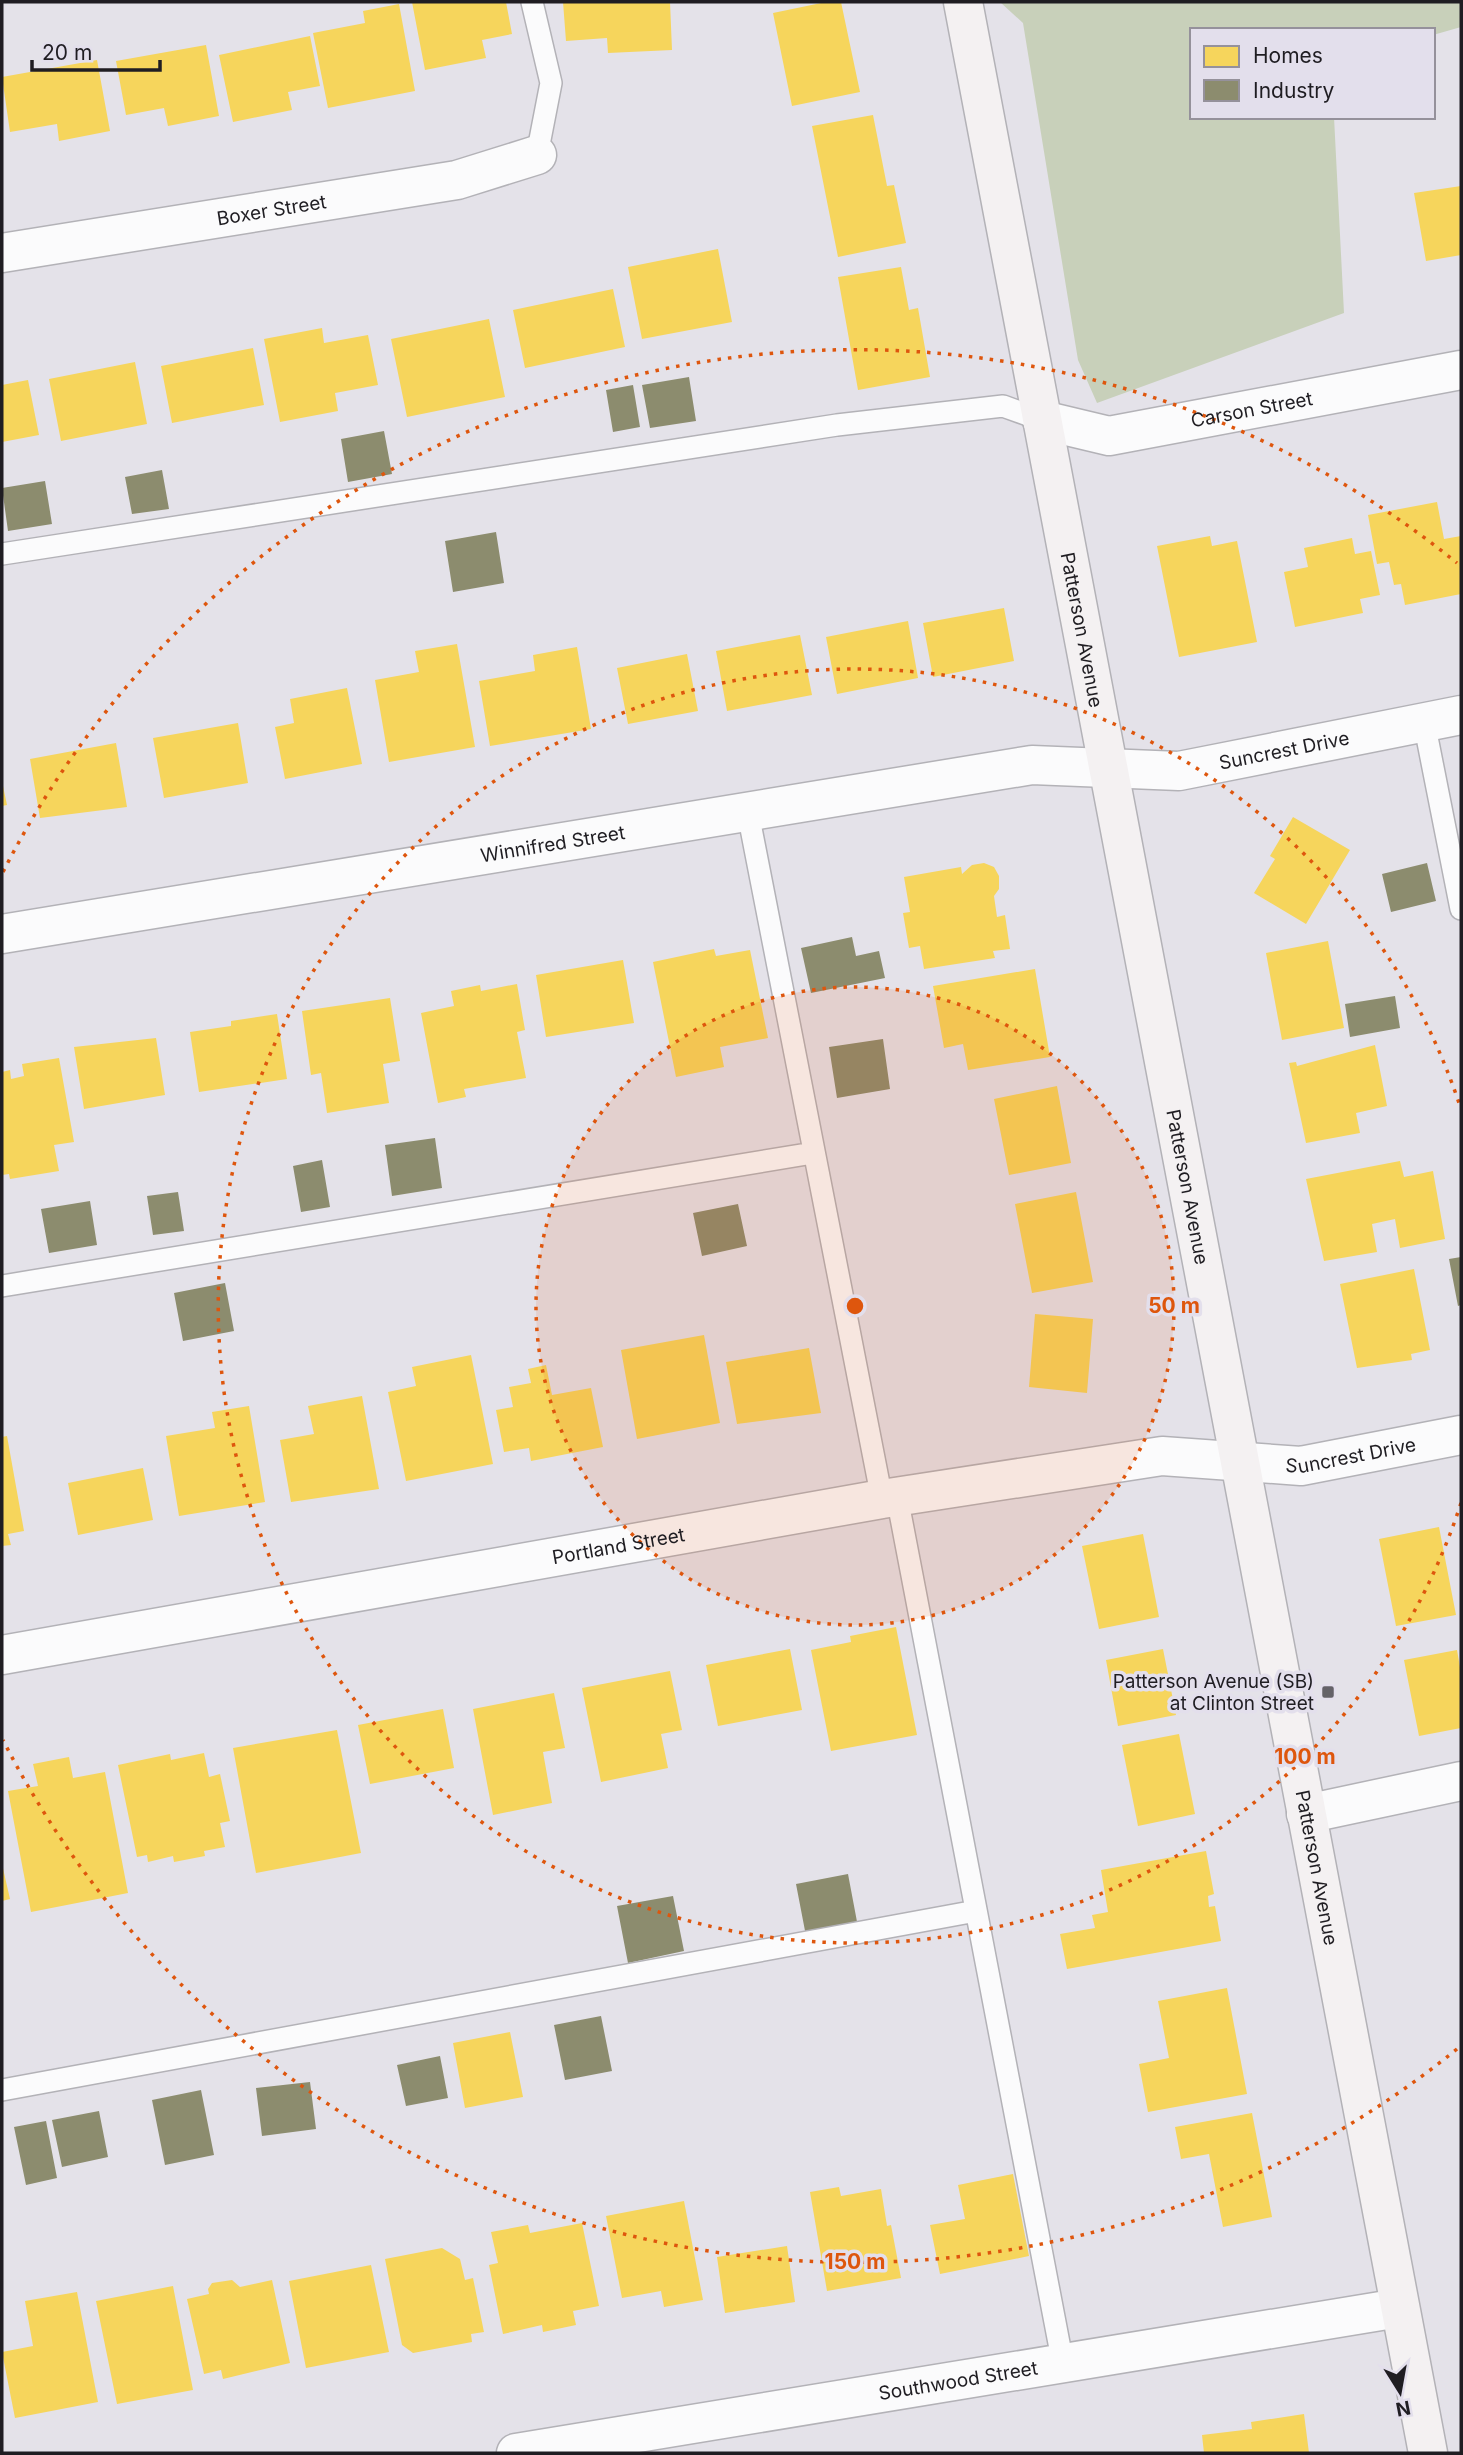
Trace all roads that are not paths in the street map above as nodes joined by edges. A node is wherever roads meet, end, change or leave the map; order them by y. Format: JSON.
{"nodes":[{"id":1,"x":532,"y":2,"type":"edge"},
{"id":2,"x":963,"y":2,"type":"edge"},
{"id":3,"x":537,"y":155,"type":"joint"},
{"id":4,"x":2,"y":253,"type":"edge"},
{"id":5,"x":1461,"y":370,"type":"edge"},
{"id":6,"x":1042,"y":420,"type":"junction"},
{"id":7,"x":2,"y":555,"type":"edge"},
{"id":8,"x":1461,"y":715,"type":"edge"},
{"id":9,"x":1424,"y":722,"type":"junction"},
{"id":10,"x":1107,"y":766,"type":"junction"},
{"id":11,"x":748,"y":813,"type":"junction"},
{"id":12,"x":1461,"y":909,"type":"edge"},
{"id":13,"x":2,"y":934,"type":"edge"},
{"id":14,"x":813,"y":1153,"type":"junction"},
{"id":15,"x":2,"y":1286,"type":"edge"},
{"id":16,"x":1461,"y":1435,"type":"edge"},
{"id":17,"x":1238,"y":1462,"type":"junction"},
{"id":18,"x":889,"y":1498,"type":"junction"},
{"id":19,"x":2,"y":1655,"type":"edge"},
{"id":20,"x":1461,"y":1781,"type":"edge"},
{"id":21,"x":1306,"y":1814,"type":"junction"},
{"id":22,"x":976,"y":1911,"type":"junction"},
{"id":23,"x":2,"y":2090,"type":"edge"},
{"id":24,"x":1399,"y":2308,"type":"junction"},
{"id":25,"x":1063,"y":2364,"type":"junction"},
{"id":26,"x":516,"y":2453,"type":"edge"},
{"id":27,"x":1428,"y":2453,"type":"edge"}],
"edges":[{"from":1,"to":3,"type":"lane"},
{"from":2,"to":6,"type":"street","name":"Patterson Avenue"},
{"from":3,"to":4,"type":"street","name":"Boxer Street"},
{"from":5,"to":6,"type":"street","name":"Carson Street"},
{"from":6,"to":7,"type":"lane"},
{"from":6,"to":10,"type":"street","name":"Patterson Avenue"},
{"from":8,"to":9,"type":"street","name":"Suncrest Drive"},
{"from":9,"to":10,"type":"street","name":"Suncrest Drive"},
{"from":9,"to":12,"type":"lane"},
{"from":10,"to":11,"type":"street","name":"Winnifred Street"},
{"from":10,"to":17,"type":"street","name":"Patterson Avenue"},
{"from":11,"to":13,"type":"street","name":"Winnifred Street"},
{"from":11,"to":14,"type":"lane"},
{"from":14,"to":15,"type":"lane"},
{"from":14,"to":18,"type":"lane"},
{"from":16,"to":17,"type":"street","name":"Suncrest Drive"},
{"from":17,"to":18,"type":"street","name":"Portland Street"},
{"from":17,"to":21,"type":"street","name":"Patterson Avenue"},
{"from":18,"to":19,"type":"street","name":"Portland Street"},
{"from":18,"to":22,"type":"lane"},
{"from":20,"to":21,"type":"street"},
{"from":21,"to":24,"type":"street","name":"Patterson Avenue"},
{"from":22,"to":23,"type":"lane"},
{"from":22,"to":25,"type":"lane"},
{"from":24,"to":25,"type":"street","name":"Southwood Street"},
{"from":24,"to":27,"type":"street","name":"Patterson Avenue"},
{"from":25,"to":26,"type":"street","name":"Southwood Street"}]}
